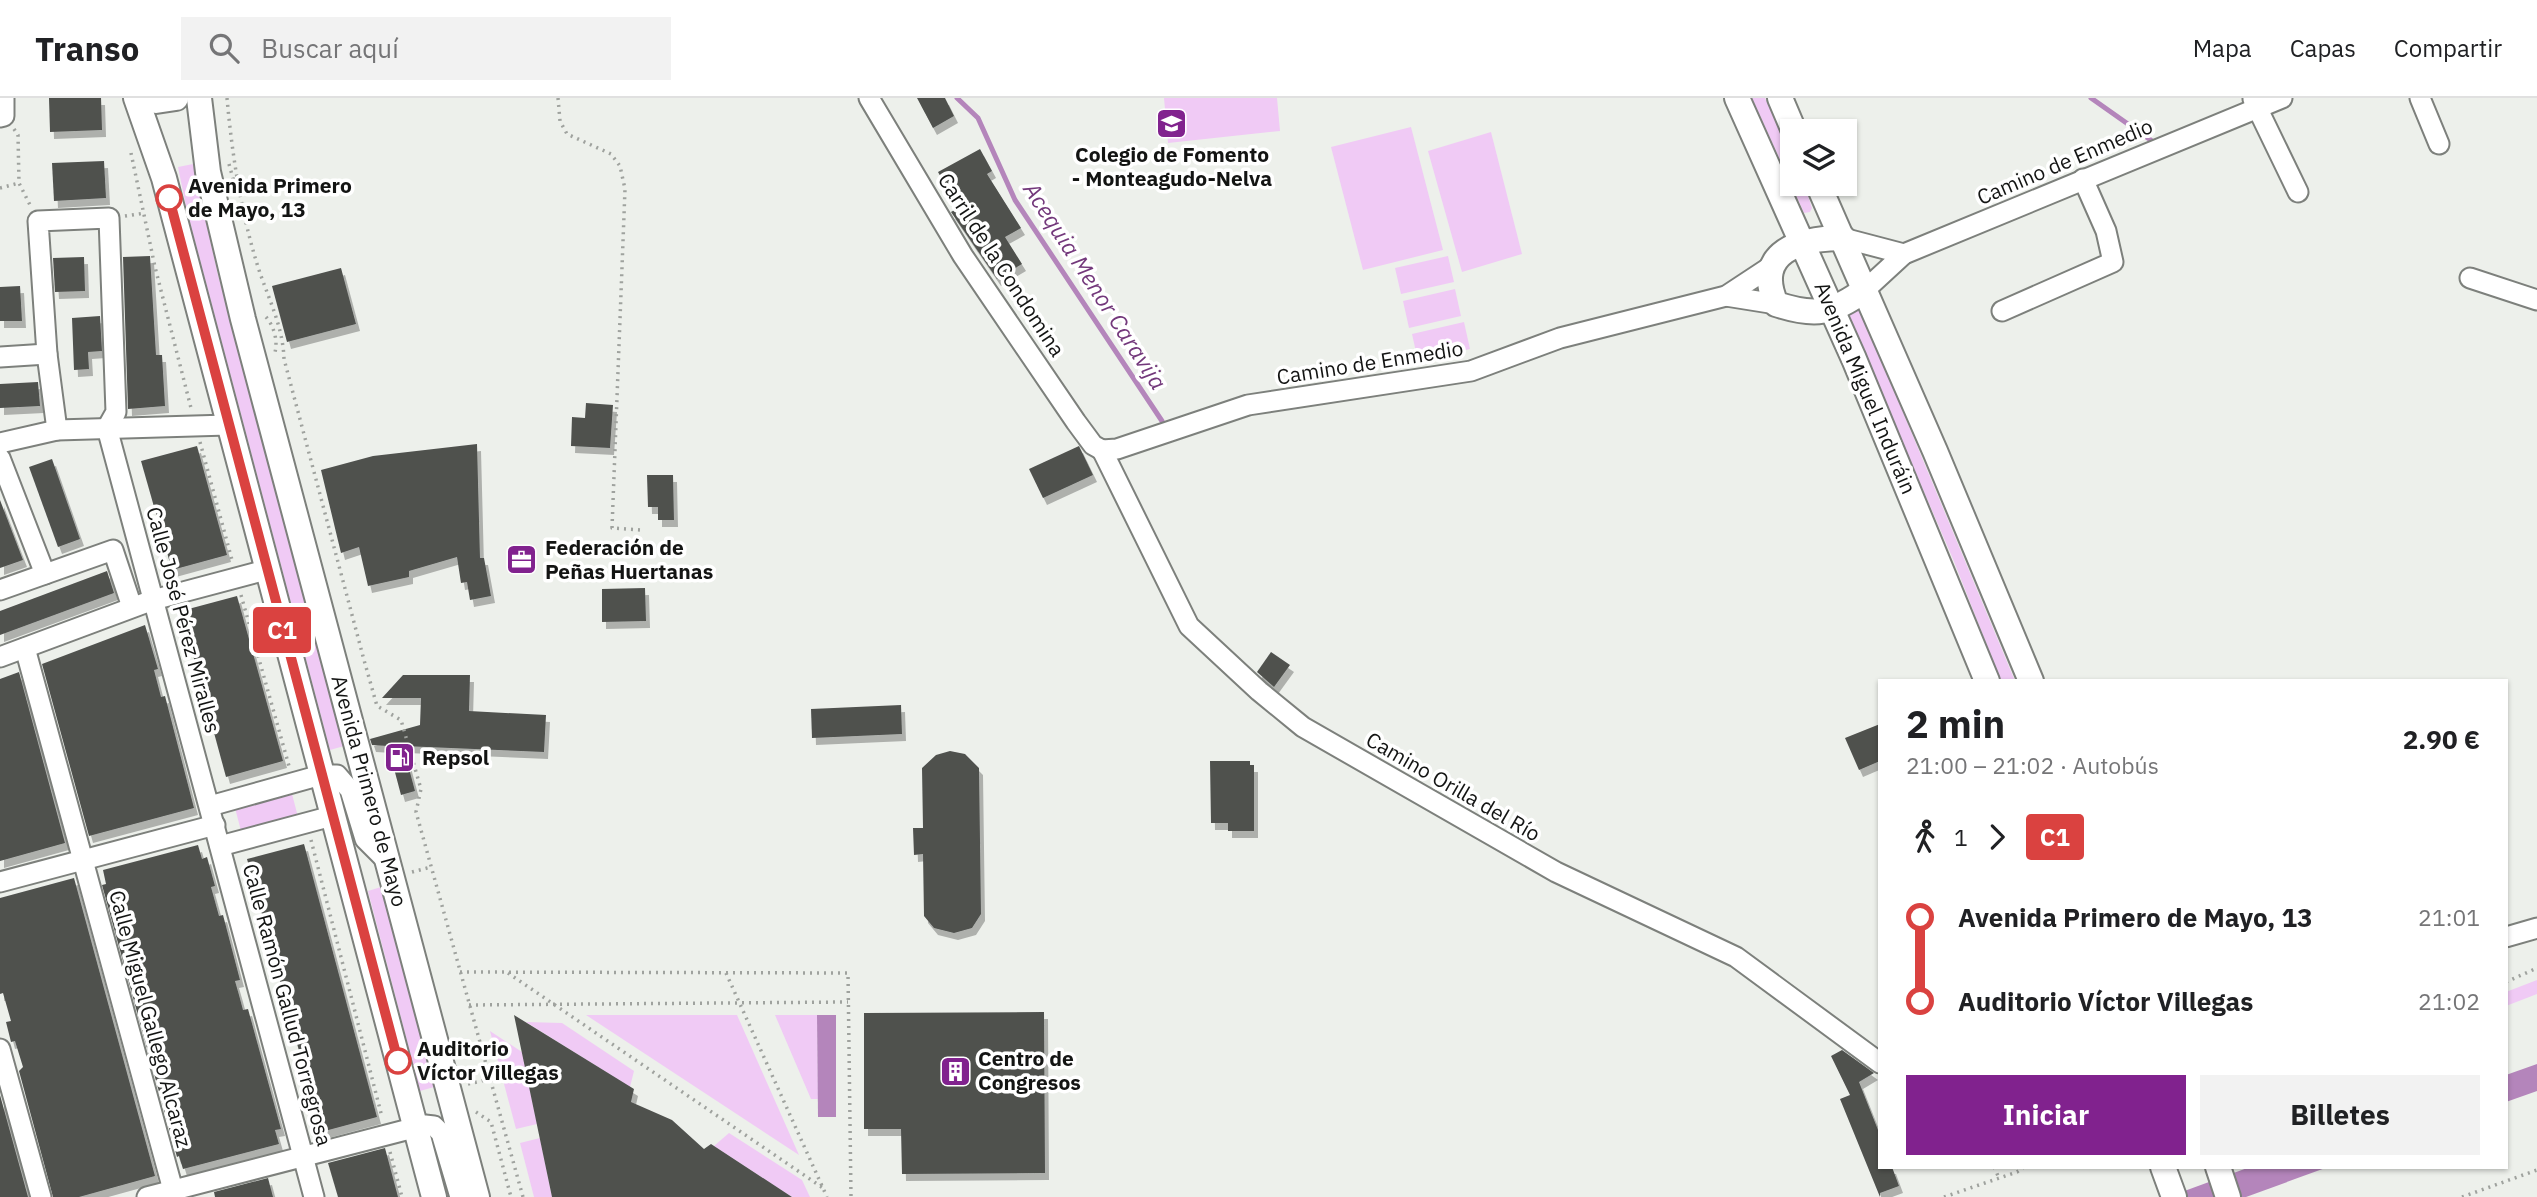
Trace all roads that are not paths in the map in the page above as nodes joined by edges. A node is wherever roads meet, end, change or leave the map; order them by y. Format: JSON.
{"nodes":[{"id":1,"x":136,"y":98,"type":"edge"},
{"id":2,"x":145,"y":98,"type":"edge"},
{"id":3,"x":176,"y":98,"type":"edge"},
{"id":4,"x":199,"y":98,"type":"edge"},
{"id":5,"x":869,"y":98,"type":"edge"},
{"id":6,"x":1737,"y":98,"type":"edge"},
{"id":7,"x":1780,"y":98,"type":"edge"},
{"id":8,"x":2282,"y":98,"type":"edge"},
{"id":9,"x":2420,"y":98,"type":"edge"},
{"id":10,"x":2254,"y":103,"type":"edge"},
{"id":11,"x":1789,"y":119,"type":"edge"},
{"id":12,"x":2439,"y":144,"type":"dead end"},
{"id":13,"x":2083,"y":179,"type":"junction"},
{"id":14,"x":2298,"y":192,"type":"dead end"},
{"id":15,"x":1824,"y":196,"type":"edge"},
{"id":16,"x":1843,"y":238,"type":"junction"},
{"id":17,"x":1801,"y":242,"type":"junction"},
{"id":18,"x":1904,"y":254,"type":"junction"},
{"id":19,"x":1770,"y":267,"type":"junction"},
{"id":20,"x":2470,"y":278,"type":"dead end"},
{"id":21,"x":1866,"y":289,"type":"junction"},
{"id":22,"x":1726,"y":296,"type":"junction"},
{"id":23,"x":2537,"y":300,"type":"edge"},
{"id":24,"x":1776,"y":304,"type":"junction"},
{"id":25,"x":1832,"y":310,"type":"junction"},
{"id":26,"x":2002,"y":311,"type":"dead end"},
{"id":27,"x":47,"y":354,"type":"junction"},
{"id":28,"x":0,"y":357,"type":"edge"},
{"id":29,"x":228,"y":425,"type":"junction"},
{"id":30,"x":107,"y":428,"type":"junction"},
{"id":31,"x":57,"y":430,"type":"junction"},
{"id":32,"x":0,"y":443,"type":"edge"},
{"id":33,"x":1102,"y":450,"type":"junction"},
{"id":34,"x":0,"y":457,"type":"edge"},
{"id":35,"x":266,"y":569,"type":"junction"},
{"id":36,"x":45,"y":574,"type":"junction"},
{"id":37,"x":0,"y":590,"type":"edge"},
{"id":38,"x":153,"y":600,"type":"junction"},
{"id":39,"x":132,"y":607,"type":"junction"},
{"id":40,"x":25,"y":648,"type":"junction"},
{"id":41,"x":0,"y":657,"type":"edge"},
{"id":42,"x":1986,"y":679,"type":"edge"},
{"id":43,"x":2030,"y":679,"type":"edge"},
{"id":44,"x":355,"y":739,"type":"junction"},
{"id":45,"x":321,"y":775,"type":"junction"},
{"id":46,"x":345,"y":782,"type":"junction"},
{"id":47,"x":210,"y":806,"type":"junction"},
{"id":48,"x":330,"y":810,"type":"junction"},
{"id":49,"x":215,"y":825,"type":"junction"},
{"id":50,"x":220,"y":846,"type":"junction"},
{"id":51,"x":83,"y":859,"type":"junction"},
{"id":52,"x":388,"y":862,"type":"junction"},
{"id":53,"x":0,"y":882,"type":"edge"},
{"id":54,"x":2537,"y":928,"type":"edge"},
{"id":55,"x":2508,"y":936,"type":"edge"},
{"id":56,"x":0,"y":1049,"type":"edge"},
{"id":57,"x":1878,"y":1060,"type":"edge"},
{"id":58,"x":415,"y":1126,"type":"junction"},
{"id":59,"x":304,"y":1155,"type":"junction"},
{"id":60,"x":2164,"y":1169,"type":"edge"},
{"id":61,"x":2219,"y":1169,"type":"edge"},
{"id":62,"x":173,"y":1190,"type":"junction"},
{"id":63,"x":41,"y":1197,"type":"edge"},
{"id":64,"x":146,"y":1197,"type":"edge"},
{"id":65,"x":314,"y":1197,"type":"edge"},
{"id":66,"x":434,"y":1197,"type":"edge"},
{"id":67,"x":460,"y":1197,"type":"edge"},
{"id":68,"x":477,"y":1197,"type":"edge"},
{"id":69,"x":2174,"y":1197,"type":"edge"},
{"id":70,"x":2228,"y":1197,"type":"edge"}],
"edges":[{"from":1,"to":29,"type":"main road","name":"Avenida Primero de Mayo"},
{"from":2,"to":3,"type":"main road"},
{"from":4,"to":44,"type":"main road","name":"Avenida Primero de Mayo"},
{"from":5,"to":33,"type":"street","name":"Carril de la Condomina"},
{"from":6,"to":17,"type":"main road","name":"Avenida Miguel Induráin"},
{"from":7,"to":11,"type":"main road"},
{"from":8,"to":10,"type":"street","name":"Camino de Enmedio"},
{"from":9,"to":12,"type":"street"},
{"from":10,"to":13,"type":"street","name":"Camino de Enmedio"},
{"from":10,"to":14,"type":"street"},
{"from":13,"to":18,"type":"street","name":"Camino de Enmedio"},
{"from":13,"to":26,"type":"street"},
{"from":15,"to":16,"type":"main road","name":"Avenida Miguel Induráin"},
{"from":16,"to":17,"type":"main road"},
{"from":16,"to":18,"type":"street"},
{"from":16,"to":21,"type":"main road","name":"Avenida Miguel Induráin"},
{"from":17,"to":19,"type":"main road"},
{"from":17,"to":25,"type":"main road","name":"Avenida Miguel Induráin"},
{"from":18,"to":21,"type":"street","name":"Camino de Enmedio"},
{"from":19,"to":22,"type":"street"},
{"from":19,"to":24,"type":"main road"},
{"from":20,"to":23,"type":"street"},
{"from":21,"to":25,"type":"main road"},
{"from":21,"to":43,"type":"main road","name":"Avenida Miguel Induráin"},
{"from":22,"to":24,"type":"street"},
{"from":22,"to":33,"type":"street","name":"Camino de Enmedio"},
{"from":24,"to":25,"type":"main road"},
{"from":25,"to":42,"type":"main road","name":"Avenida Miguel Induráin"},
{"from":27,"to":28,"type":"street"},
{"from":27,"to":30,"type":"street"},
{"from":27,"to":31,"type":"street"},
{"from":29,"to":30,"type":"street"},
{"from":29,"to":35,"type":"main road","name":"Avenida Primero de Mayo"},
{"from":30,"to":31,"type":"street"},
{"from":30,"to":38,"type":"street","name":"Calle José Pérez Miralles"},
{"from":31,"to":32,"type":"street"},
{"from":33,"to":57,"type":"street","name":"Camino Orilla del Río"},
{"from":34,"to":36,"type":"street"},
{"from":35,"to":38,"type":"street"},
{"from":35,"to":45,"type":"main road","name":"Avenida Primero de Mayo"},
{"from":36,"to":37,"type":"street"},
{"from":36,"to":39,"type":"street"},
{"from":38,"to":39,"type":"street"},
{"from":38,"to":47,"type":"street","name":"Calle José Pérez Miralles"},
{"from":39,"to":40,"type":"street"},
{"from":40,"to":41,"type":"street"},
{"from":40,"to":51,"type":"street","name":"Calle Miguel Gallego Alcaraz"},
{"from":44,"to":46,"type":"street"},
{"from":44,"to":52,"type":"main road","name":"Avenida Primero de Mayo"},
{"from":45,"to":46,"type":"street"},
{"from":45,"to":47,"type":"street"},
{"from":45,"to":48,"type":"main road","name":"Avenida Primero de Mayo"},
{"from":46,"to":48,"type":"street"},
{"from":46,"to":52,"type":"street"},
{"from":47,"to":49,"type":"street","name":"Calle José Pérez Miralles"},
{"from":48,"to":50,"type":"street"},
{"from":48,"to":58,"type":"main road","name":"Avenida Primero de Mayo"},
{"from":49,"to":50,"type":"street","name":"Calle Ramón Gallud Torregrosa"},
{"from":49,"to":51,"type":"street"},
{"from":50,"to":59,"type":"street","name":"Calle Ramón Gallud Torregrosa"},
{"from":51,"to":53,"type":"street"},
{"from":51,"to":62,"type":"street","name":"Calle Miguel Gallego Alcaraz"},
{"from":52,"to":68,"type":"main road","name":"Avenida Primero de Mayo"},
{"from":54,"to":55,"type":"street"},
{"from":56,"to":63,"type":"street"},
{"from":58,"to":59,"type":"street"},
{"from":58,"to":66,"type":"main road","name":"Avenida Primero de Mayo"},
{"from":58,"to":67,"type":"street"},
{"from":59,"to":62,"type":"street"},
{"from":59,"to":65,"type":"street","name":"Calle Ramón Gallud Torregrosa"},
{"from":60,"to":69,"type":"main road"},
{"from":61,"to":70,"type":"main road"},
{"from":62,"to":64,"type":"street"}]}
